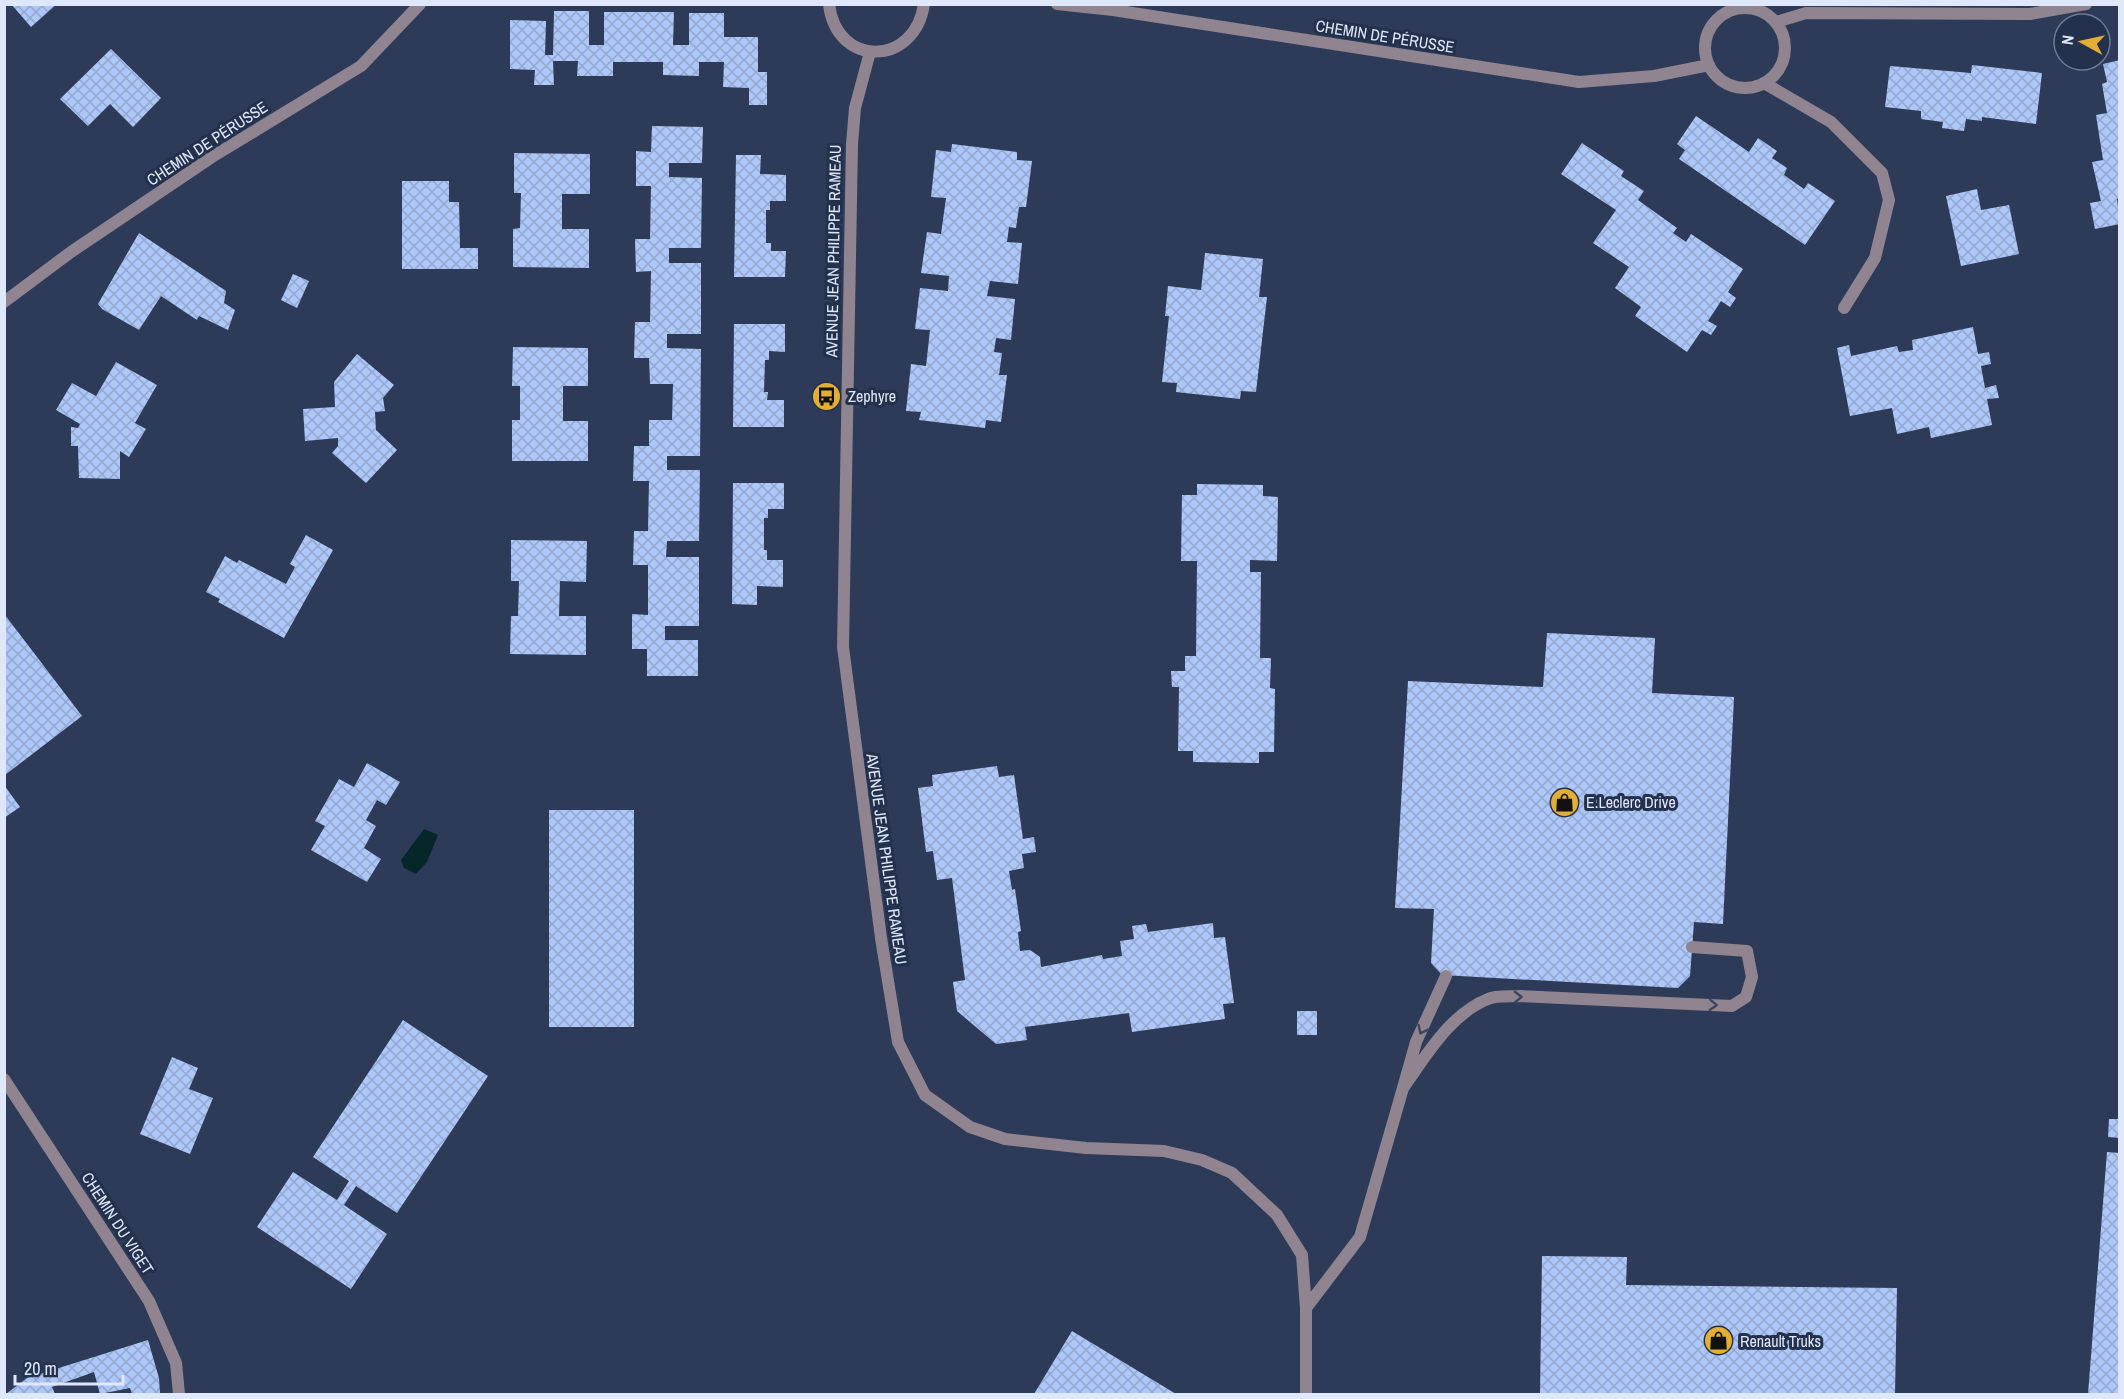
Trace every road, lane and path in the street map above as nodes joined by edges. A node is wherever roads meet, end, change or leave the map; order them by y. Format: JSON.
{"nodes":[{"id":1,"x":420,"y":4,"type":"edge"},
{"id":2,"x":829,"y":4,"type":"edge"},
{"id":3,"x":924,"y":4,"type":"edge"},
{"id":4,"x":1057,"y":4,"type":"edge"},
{"id":5,"x":2086,"y":4,"type":"edge"},
{"id":6,"x":1732,"y":7,"type":"edge"},
{"id":7,"x":1776,"y":22,"type":"junction"},
{"id":8,"x":870,"y":52,"type":"junction"},
{"id":9,"x":1708,"y":64,"type":"junction"},
{"id":10,"x":1764,"y":83,"type":"junction"},
{"id":11,"x":4,"y":302,"type":"edge"},
{"id":12,"x":1844,"y":308,"type":"dead end"},
{"id":13,"x":1692,"y":947,"type":"dead end"},
{"id":14,"x":1446,"y":976,"type":"dead end"},
{"id":15,"x":4,"y":1079,"type":"edge"},
{"id":16,"x":1403,"y":1088,"type":"junction"},
{"id":17,"x":1306,"y":1308,"type":"junction"},
{"id":18,"x":179,"y":1395,"type":"edge"},
{"id":19,"x":1306,"y":1395,"type":"edge"}],
"edges":[{"from":1,"to":11,"type":"street","name":"CHEMIN DE PÉRUSSE"},
{"from":2,"to":8,"type":"street"},
{"from":3,"to":8,"type":"street"},
{"from":4,"to":9,"type":"street","name":"CHEMIN DE PÉRUSSE"},
{"from":5,"to":7,"type":"street"},
{"from":6,"to":7,"type":"street"},
{"from":6,"to":9,"type":"street"},
{"from":7,"to":10,"type":"street"},
{"from":8,"to":17,"type":"street","name":"AVENUE JEAN PHILIPPE RAMEAU"},
{"from":9,"to":10,"type":"street"},
{"from":10,"to":12,"type":"street"},
{"from":16,"to":13,"type":"street","one_way":true},
{"from":14,"to":16,"type":"street","one_way":true},
{"from":15,"to":18,"type":"street","name":"CHEMIN DU VIGET"},
{"from":16,"to":17,"type":"street"},
{"from":17,"to":19,"type":"street","name":"AVENUE JEAN PHILIPPE RAMEAU"}]}
